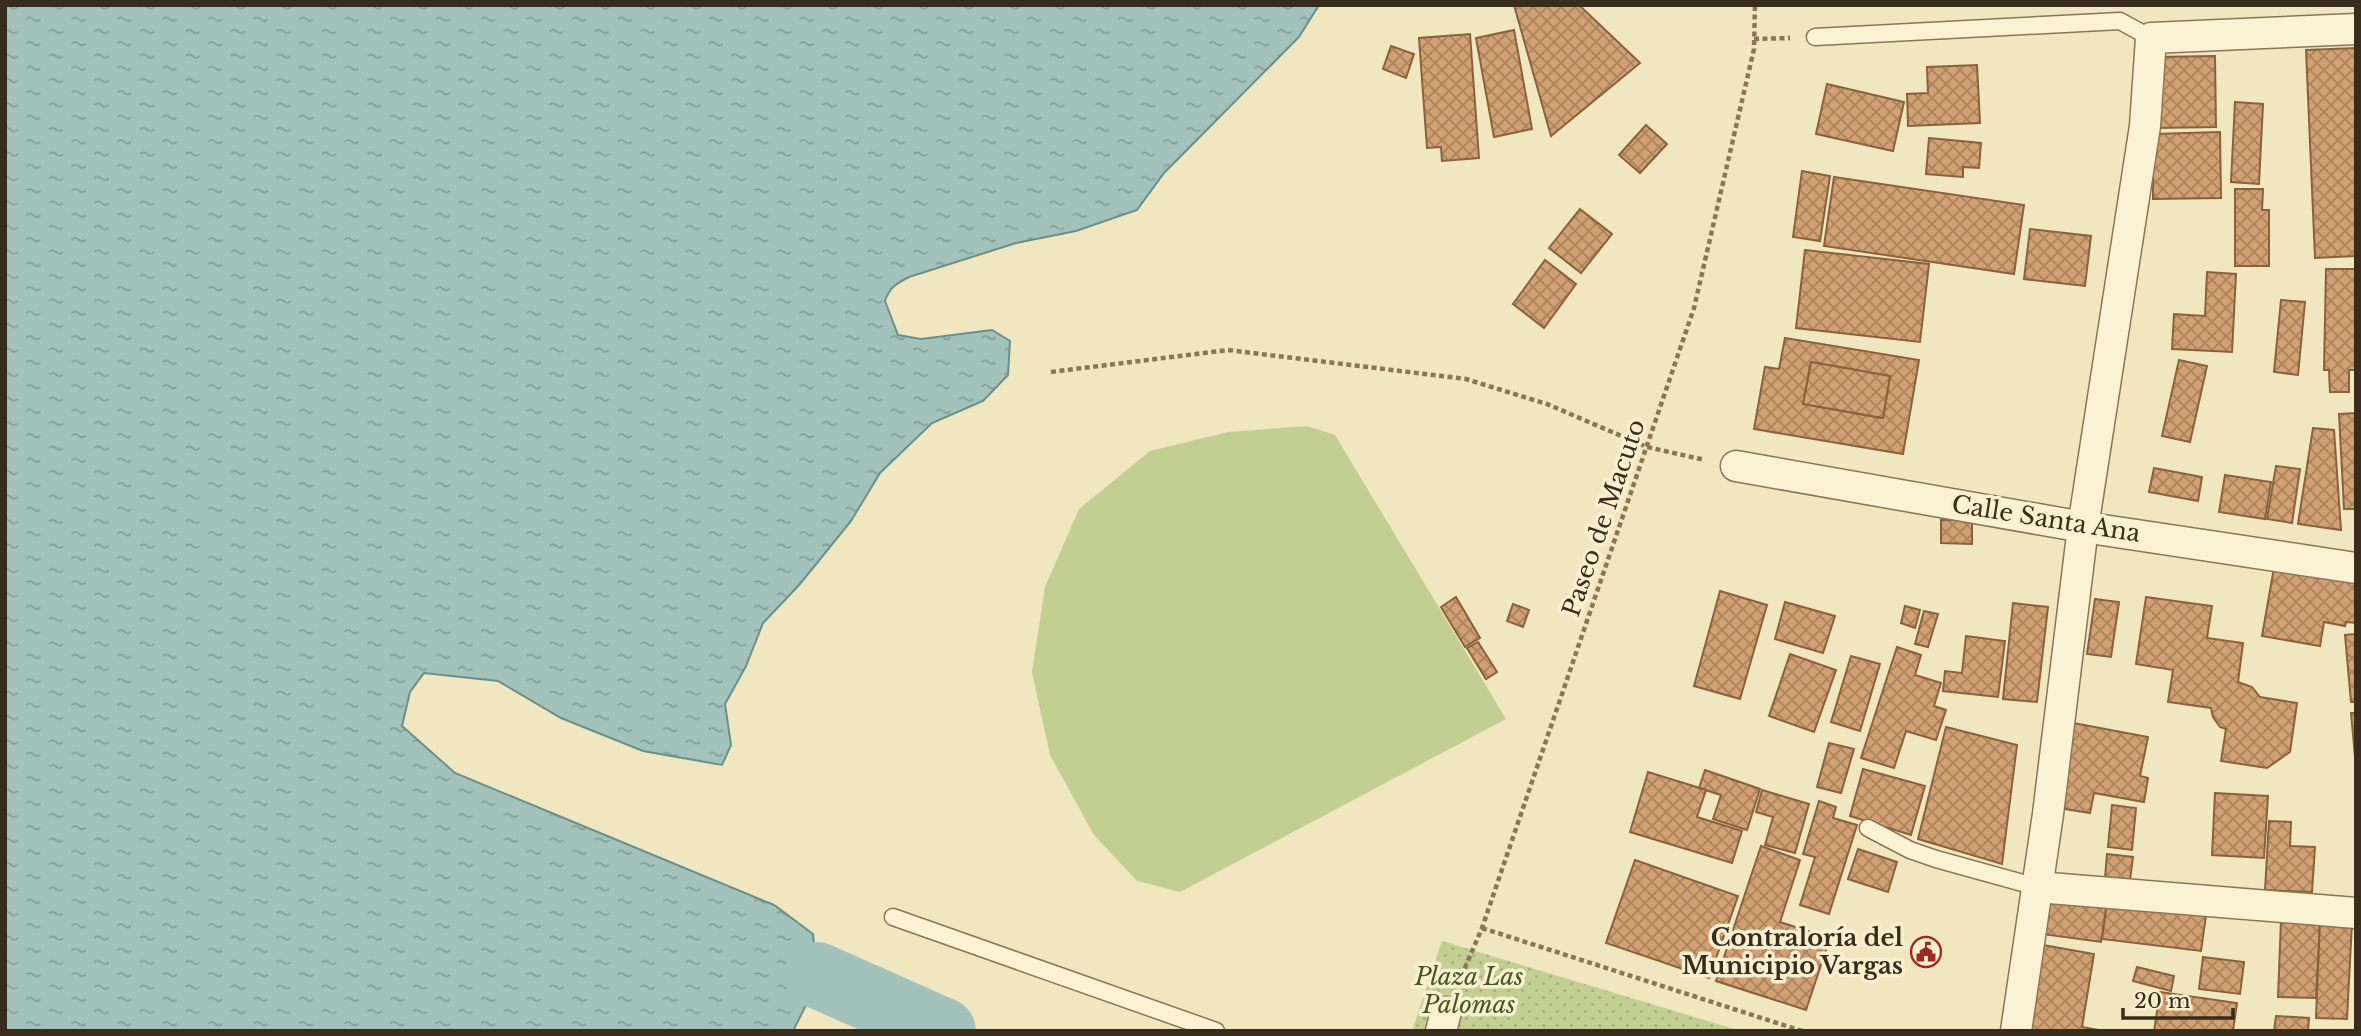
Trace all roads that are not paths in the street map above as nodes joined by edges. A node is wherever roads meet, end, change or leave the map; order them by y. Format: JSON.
{"nodes":[{"id":1,"x":2356,"y":29,"type":"edge"},
{"id":2,"x":1815,"y":37,"type":"road end"},
{"id":3,"x":2151,"y":38,"type":"junction"},
{"id":4,"x":1736,"y":467,"type":"road end"},
{"id":5,"x":2083,"y":527,"type":"junction"},
{"id":6,"x":2356,"y":568,"type":"edge"},
{"id":7,"x":1868,"y":828,"type":"dead end"},
{"id":8,"x":2037,"y":887,"type":"junction"},
{"id":9,"x":2356,"y":913,"type":"edge"},
{"id":10,"x":893,"y":917,"type":"dead end"},
{"id":11,"x":1216,"y":1031,"type":"edge"},
{"id":12,"x":2016,"y":1031,"type":"edge"}],
"edges":[{"from":1,"to":3,"type":"street"},
{"from":2,"to":3,"type":"lane"},
{"from":3,"to":5,"type":"street"},
{"from":4,"to":5,"type":"street","name":"Calle Santa Ana"},
{"from":5,"to":6,"type":"street","name":"Calle Santa Ana"},
{"from":5,"to":8,"type":"street"},
{"from":7,"to":8,"type":"lane"},
{"from":8,"to":9,"type":"street"},
{"from":8,"to":12,"type":"street"},
{"from":10,"to":11,"type":"lane"}]}
